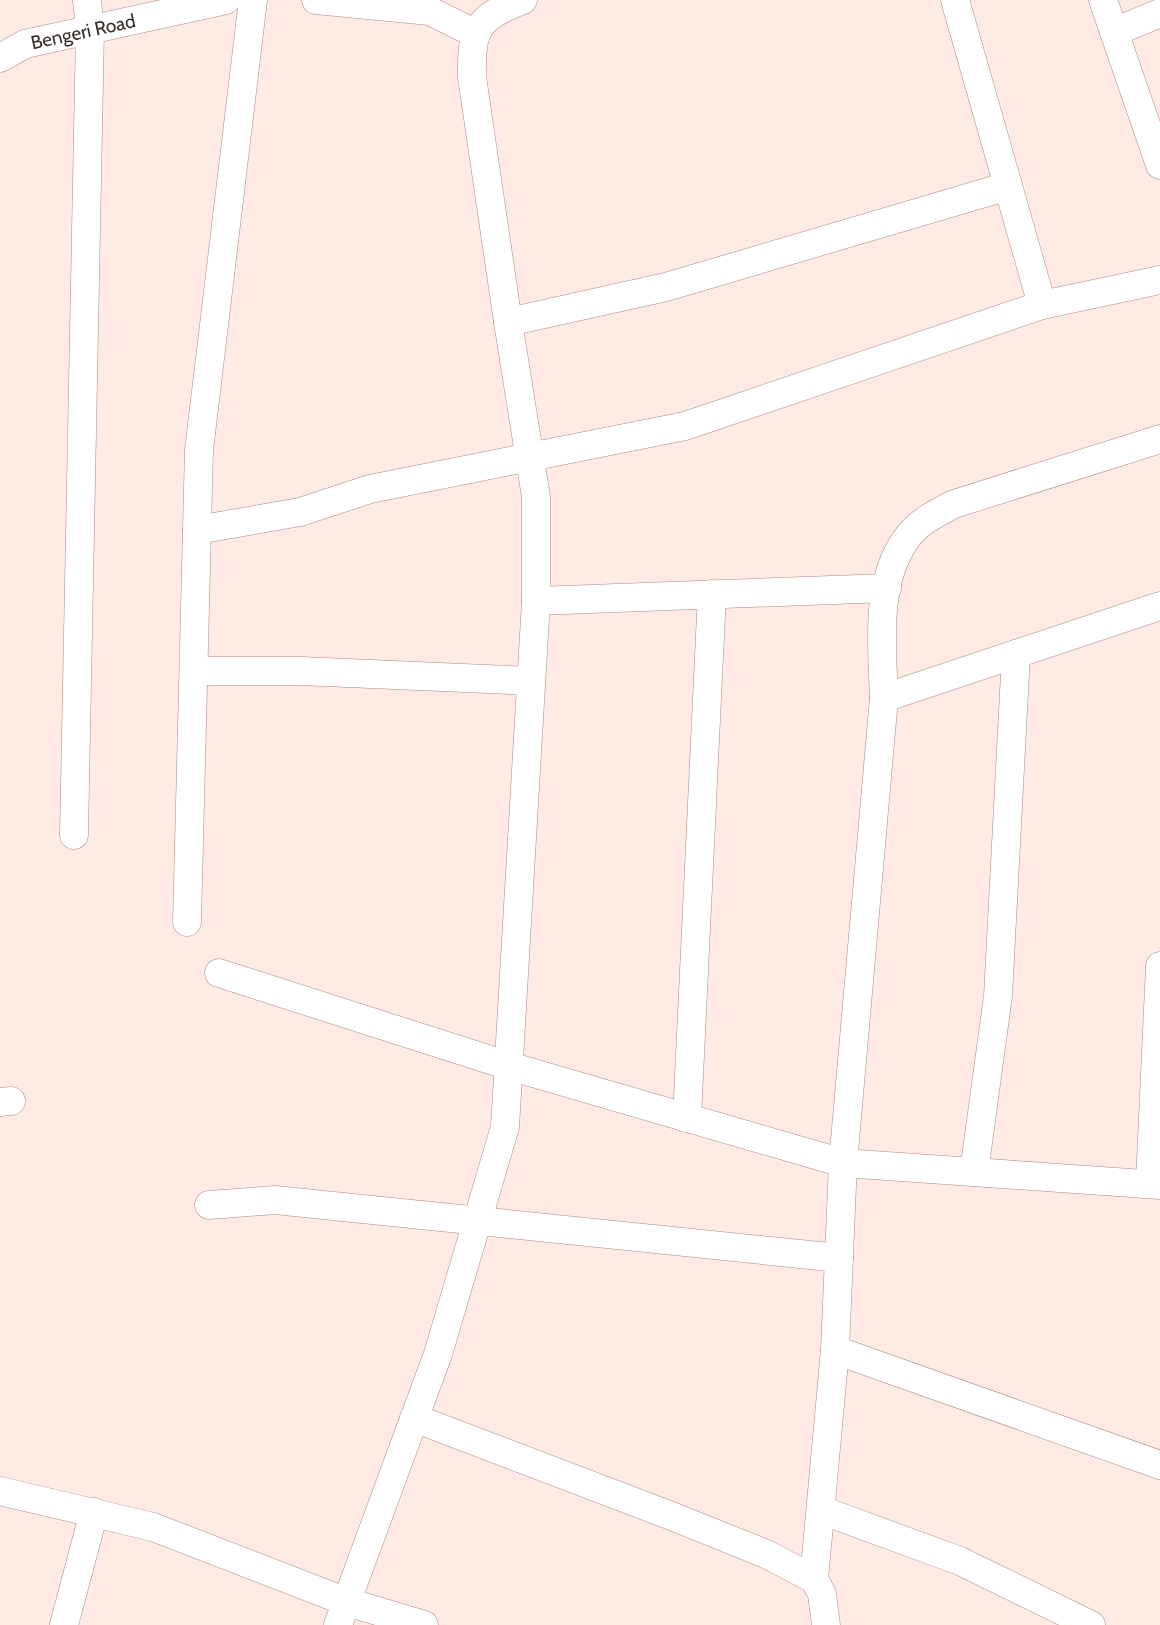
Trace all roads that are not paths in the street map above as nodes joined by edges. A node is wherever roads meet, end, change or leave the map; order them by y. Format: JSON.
{"nodes":[{"id":1,"x":87,"y":0,"type":"edge"},
{"id":2,"x":226,"y":0,"type":"edge"},
{"id":3,"x":253,"y":0,"type":"edge"},
{"id":4,"x":316,"y":0,"type":"edge"},
{"id":5,"x":523,"y":0,"type":"edge"},
{"id":6,"x":955,"y":0,"type":"edge"},
{"id":7,"x":1103,"y":0,"type":"edge"},
{"id":8,"x":431,"y":6,"type":"edge"},
{"id":9,"x":1160,"y":13,"type":"edge"},
{"id":10,"x":90,"y":30,"type":"junction"},
{"id":11,"x":1114,"y":32,"type":"junction"},
{"id":12,"x":476,"y":34,"type":"junction"},
{"id":13,"x":0,"y":58,"type":"edge"},
{"id":14,"x":1160,"y":165,"type":"edge"},
{"id":15,"x":1008,"y":186,"type":"junction"},
{"id":16,"x":1160,"y":280,"type":"edge"},
{"id":17,"x":1042,"y":304,"type":"junction"},
{"id":18,"x":508,"y":322,"type":"junction"},
{"id":19,"x":1160,"y":439,"type":"edge"},
{"id":20,"x":530,"y":456,"type":"junction"},
{"id":21,"x":196,"y":530,"type":"junction"},
{"id":22,"x":887,"y":588,"type":"junction"},
{"id":23,"x":712,"y":594,"type":"junction"},
{"id":24,"x":536,"y":601,"type":"junction"},
{"id":25,"x":1160,"y":606,"type":"edge"},
{"id":26,"x":1016,"y":654,"type":"junction"},
{"id":27,"x":195,"y":671,"type":"junction"},
{"id":28,"x":532,"y":681,"type":"junction"},
{"id":29,"x":884,"y":698,"type":"junction"},
{"id":30,"x":74,"y":835,"type":"dead end"},
{"id":31,"x":187,"y":922,"type":"dead end"},
{"id":32,"x":1160,"y":966,"type":"edge"},
{"id":33,"x":219,"y":972,"type":"dead end"},
{"id":34,"x":509,"y":1066,"type":"junction"},
{"id":35,"x":687,"y":1118,"type":"junction"},
{"id":36,"x":843,"y":1171,"type":"junction"},
{"id":37,"x":974,"y":1172,"type":"junction"},
{"id":38,"x":1155,"y":1184,"type":"edge"},
{"id":39,"x":209,"y":1205,"type":"dead end"},
{"id":40,"x":477,"y":1221,"type":"junction"},
{"id":41,"x":839,"y":1250,"type":"junction"},
{"id":42,"x":835,"y":1350,"type":"junction"},
{"id":43,"x":414,"y":1418,"type":"junction"},
{"id":44,"x":1160,"y":1465,"type":"edge"},
{"id":45,"x":0,"y":1491,"type":"edge"},
{"id":46,"x":820,"y":1510,"type":"junction"},
{"id":47,"x":94,"y":1512,"type":"junction"},
{"id":48,"x":814,"y":1579,"type":"junction"},
{"id":49,"x":343,"y":1613,"type":"edge"},
{"id":50,"x":64,"y":1625,"type":"edge"},
{"id":51,"x":424,"y":1625,"type":"edge"},
{"id":52,"x":826,"y":1625,"type":"edge"},
{"id":53,"x":1091,"y":1625,"type":"edge"}],
"edges":[{"from":1,"to":10,"type":"street"},
{"from":2,"to":10,"type":"street","name":"Bengeri Road"},
{"from":3,"to":21,"type":"street"},
{"from":4,"to":8,"type":"street"},
{"from":5,"to":12,"type":"street"},
{"from":6,"to":15,"type":"street"},
{"from":7,"to":11,"type":"street"},
{"from":8,"to":12,"type":"street"},
{"from":9,"to":11,"type":"street"},
{"from":10,"to":13,"type":"street","name":"Bengeri Road"},
{"from":10,"to":30,"type":"street"},
{"from":11,"to":14,"type":"street"},
{"from":12,"to":18,"type":"street"},
{"from":15,"to":17,"type":"street"},
{"from":15,"to":18,"type":"street"},
{"from":16,"to":17,"type":"street"},
{"from":17,"to":20,"type":"street"},
{"from":18,"to":20,"type":"street"},
{"from":19,"to":22,"type":"street"},
{"from":20,"to":21,"type":"street"},
{"from":20,"to":24,"type":"street"},
{"from":21,"to":27,"type":"street"},
{"from":22,"to":23,"type":"street"},
{"from":22,"to":29,"type":"street"},
{"from":23,"to":24,"type":"street"},
{"from":23,"to":35,"type":"street"},
{"from":24,"to":28,"type":"street"},
{"from":25,"to":26,"type":"street"},
{"from":26,"to":29,"type":"street"},
{"from":26,"to":37,"type":"street"},
{"from":27,"to":28,"type":"street"},
{"from":27,"to":31,"type":"street"},
{"from":28,"to":34,"type":"street"},
{"from":29,"to":36,"type":"street"},
{"from":32,"to":38,"type":"street"},
{"from":33,"to":34,"type":"street"},
{"from":34,"to":35,"type":"street"},
{"from":34,"to":40,"type":"street"},
{"from":35,"to":36,"type":"street"},
{"from":36,"to":37,"type":"street"},
{"from":36,"to":41,"type":"street"},
{"from":37,"to":38,"type":"street"},
{"from":39,"to":40,"type":"street"},
{"from":40,"to":41,"type":"street"},
{"from":40,"to":43,"type":"street"},
{"from":41,"to":42,"type":"street"},
{"from":42,"to":44,"type":"street"},
{"from":42,"to":46,"type":"street"},
{"from":43,"to":48,"type":"street"},
{"from":43,"to":49,"type":"street"},
{"from":45,"to":47,"type":"street"},
{"from":46,"to":48,"type":"street"},
{"from":46,"to":53,"type":"street"},
{"from":47,"to":49,"type":"street"},
{"from":47,"to":50,"type":"street"},
{"from":48,"to":52,"type":"street"},
{"from":49,"to":51,"type":"street"}]}
